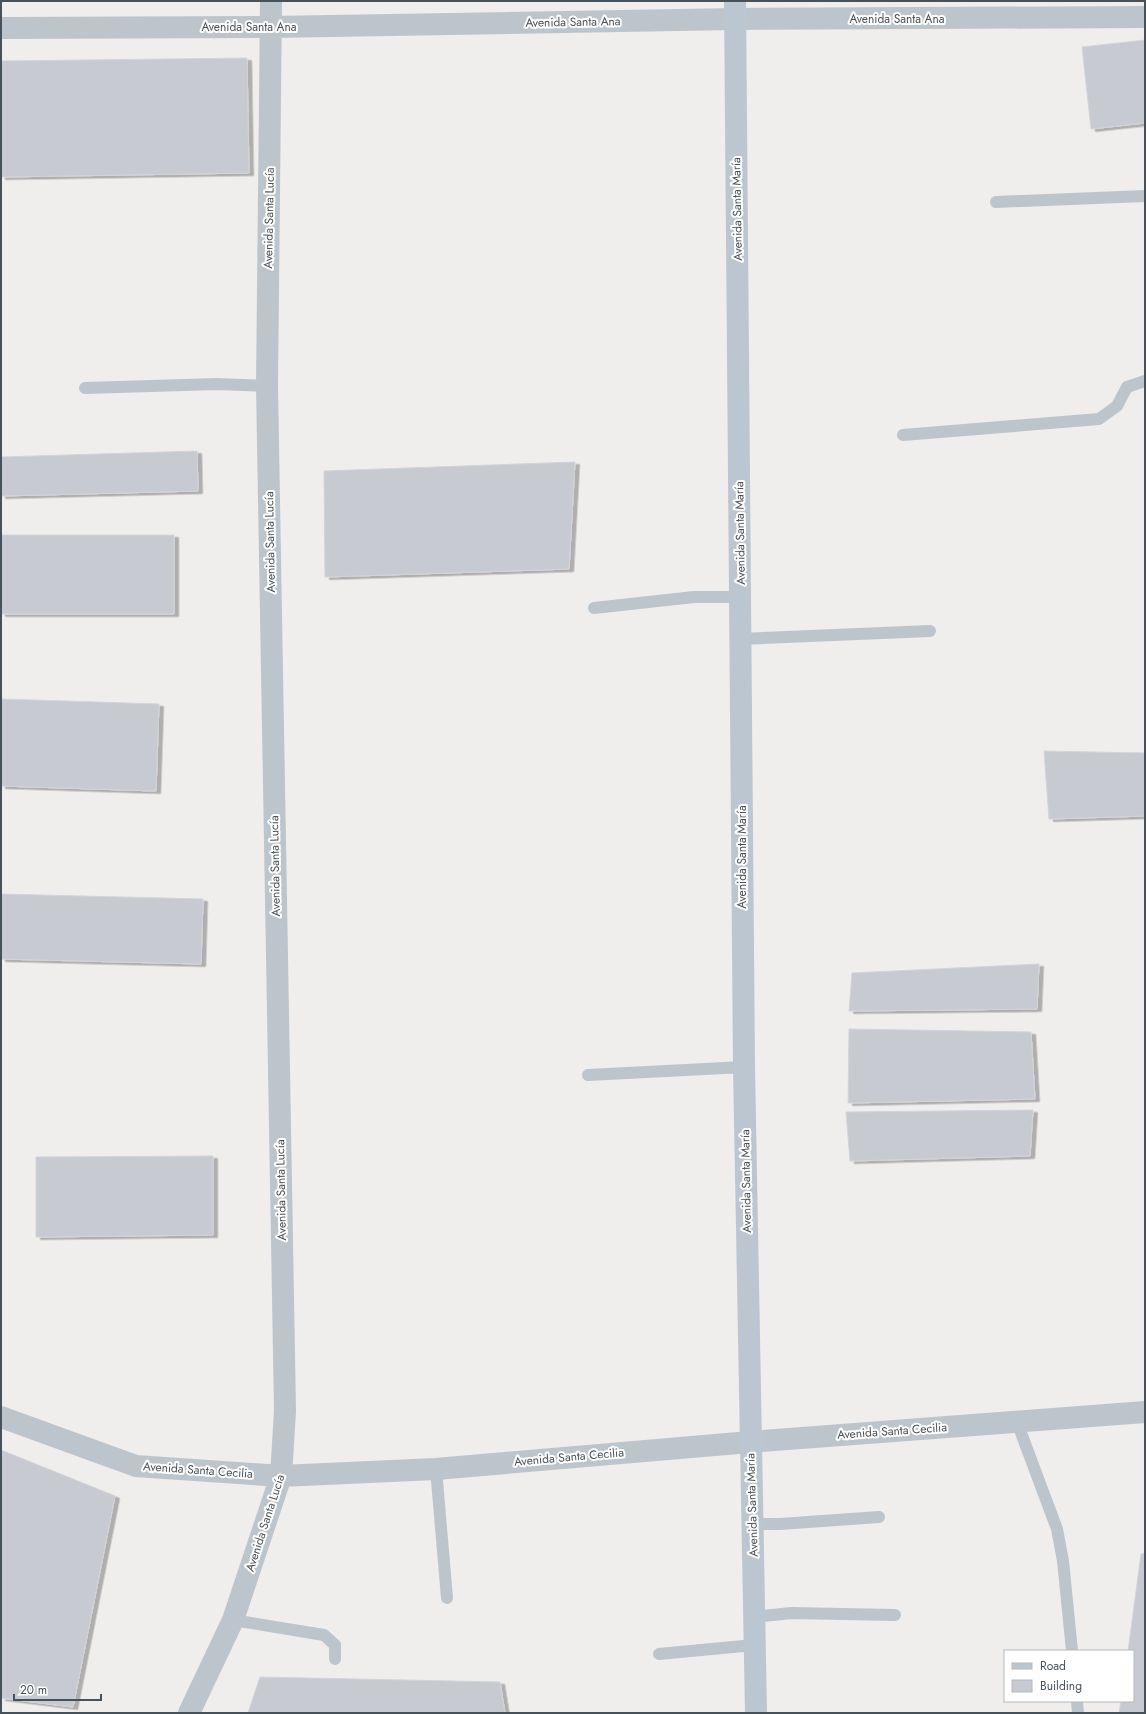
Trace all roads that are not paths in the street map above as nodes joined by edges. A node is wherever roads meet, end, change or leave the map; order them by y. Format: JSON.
{"nodes":[{"id":1,"x":271,"y":1,"type":"edge"},
{"id":2,"x":735,"y":10,"type":"edge"},
{"id":3,"x":1145,"y":17,"type":"edge"},
{"id":4,"x":271,"y":27,"type":"junction"},
{"id":5,"x":1,"y":28,"type":"edge"},
{"id":6,"x":1145,"y":196,"type":"edge"},
{"id":7,"x":996,"y":202,"type":"dead end"},
{"id":8,"x":1145,"y":381,"type":"edge"},
{"id":9,"x":267,"y":386,"type":"junction"},
{"id":10,"x":85,"y":388,"type":"dead end"},
{"id":11,"x":903,"y":435,"type":"dead end"},
{"id":12,"x":740,"y":597,"type":"junction"},
{"id":13,"x":594,"y":608,"type":"dead end"},
{"id":14,"x":930,"y":631,"type":"dead end"},
{"id":15,"x":741,"y":639,"type":"junction"},
{"id":16,"x":744,"y":1067,"type":"junction"},
{"id":17,"x":588,"y":1075,"type":"dead end"},
{"id":18,"x":1145,"y":1412,"type":"edge"},
{"id":19,"x":1,"y":1417,"type":"edge"},
{"id":20,"x":1017,"y":1422,"type":"junction"},
{"id":21,"x":750,"y":1442,"type":"junction"},
{"id":22,"x":436,"y":1469,"type":"junction"},
{"id":23,"x":281,"y":1476,"type":"junction"},
{"id":24,"x":879,"y":1517,"type":"dead end"},
{"id":25,"x":753,"y":1524,"type":"junction"},
{"id":26,"x":448,"y":1598,"type":"dead end"},
{"id":27,"x":895,"y":1615,"type":"dead end"},
{"id":28,"x":754,"y":1617,"type":"junction"},
{"id":29,"x":233,"y":1620,"type":"junction"},
{"id":30,"x":754,"y":1645,"type":"junction"},
{"id":31,"x":1072,"y":1650,"type":"edge"},
{"id":32,"x":659,"y":1654,"type":"dead end"},
{"id":33,"x":335,"y":1659,"type":"dead end"},
{"id":34,"x":1077,"y":1702,"type":"edge"},
{"id":35,"x":189,"y":1713,"type":"edge"},
{"id":36,"x":756,"y":1713,"type":"edge"},
{"id":37,"x":1078,"y":1713,"type":"edge"}],
"edges":[{"from":1,"to":4,"type":"street","name":"Avenida Santa Lucía"},
{"from":2,"to":3,"type":"street","name":"Avenida Santa Ana"},
{"from":2,"to":4,"type":"street","name":"Avenida Santa Ana"},
{"from":2,"to":12,"type":"street","name":"Avenida Santa María"},
{"from":4,"to":5,"type":"street","name":"Avenida Santa Ana"},
{"from":4,"to":9,"type":"street","name":"Avenida Santa Lucía"},
{"from":6,"to":7,"type":"lane"},
{"from":8,"to":11,"type":"lane"},
{"from":9,"to":10,"type":"lane"},
{"from":9,"to":23,"type":"street","name":"Avenida Santa Lucía"},
{"from":12,"to":13,"type":"lane"},
{"from":12,"to":15,"type":"street","name":"Avenida Santa María"},
{"from":14,"to":15,"type":"lane"},
{"from":15,"to":16,"type":"street","name":"Avenida Santa María"},
{"from":16,"to":17,"type":"lane"},
{"from":16,"to":21,"type":"street","name":"Avenida Santa María"},
{"from":18,"to":20,"type":"street","name":"Avenida Santa Cecilia"},
{"from":19,"to":23,"type":"street","name":"Avenida Santa Cecilia"},
{"from":20,"to":21,"type":"street","name":"Avenida Santa Cecilia"},
{"from":20,"to":31,"type":"lane"},
{"from":21,"to":22,"type":"street","name":"Avenida Santa Cecilia"},
{"from":21,"to":25,"type":"street","name":"Avenida Santa María"},
{"from":22,"to":23,"type":"street","name":"Avenida Santa Cecilia"},
{"from":22,"to":26,"type":"lane"},
{"from":23,"to":29,"type":"street","name":"Avenida Santa Lucía"},
{"from":24,"to":25,"type":"lane"},
{"from":25,"to":28,"type":"street","name":"Avenida Santa María"},
{"from":27,"to":28,"type":"lane"},
{"from":28,"to":30,"type":"street","name":"Avenida Santa María"},
{"from":29,"to":33,"type":"lane"},
{"from":29,"to":35,"type":"street","name":"Avenida Santa Lucía"},
{"from":30,"to":32,"type":"lane"},
{"from":30,"to":36,"type":"street","name":"Avenida Santa María"},
{"from":34,"to":37,"type":"lane"}]}
